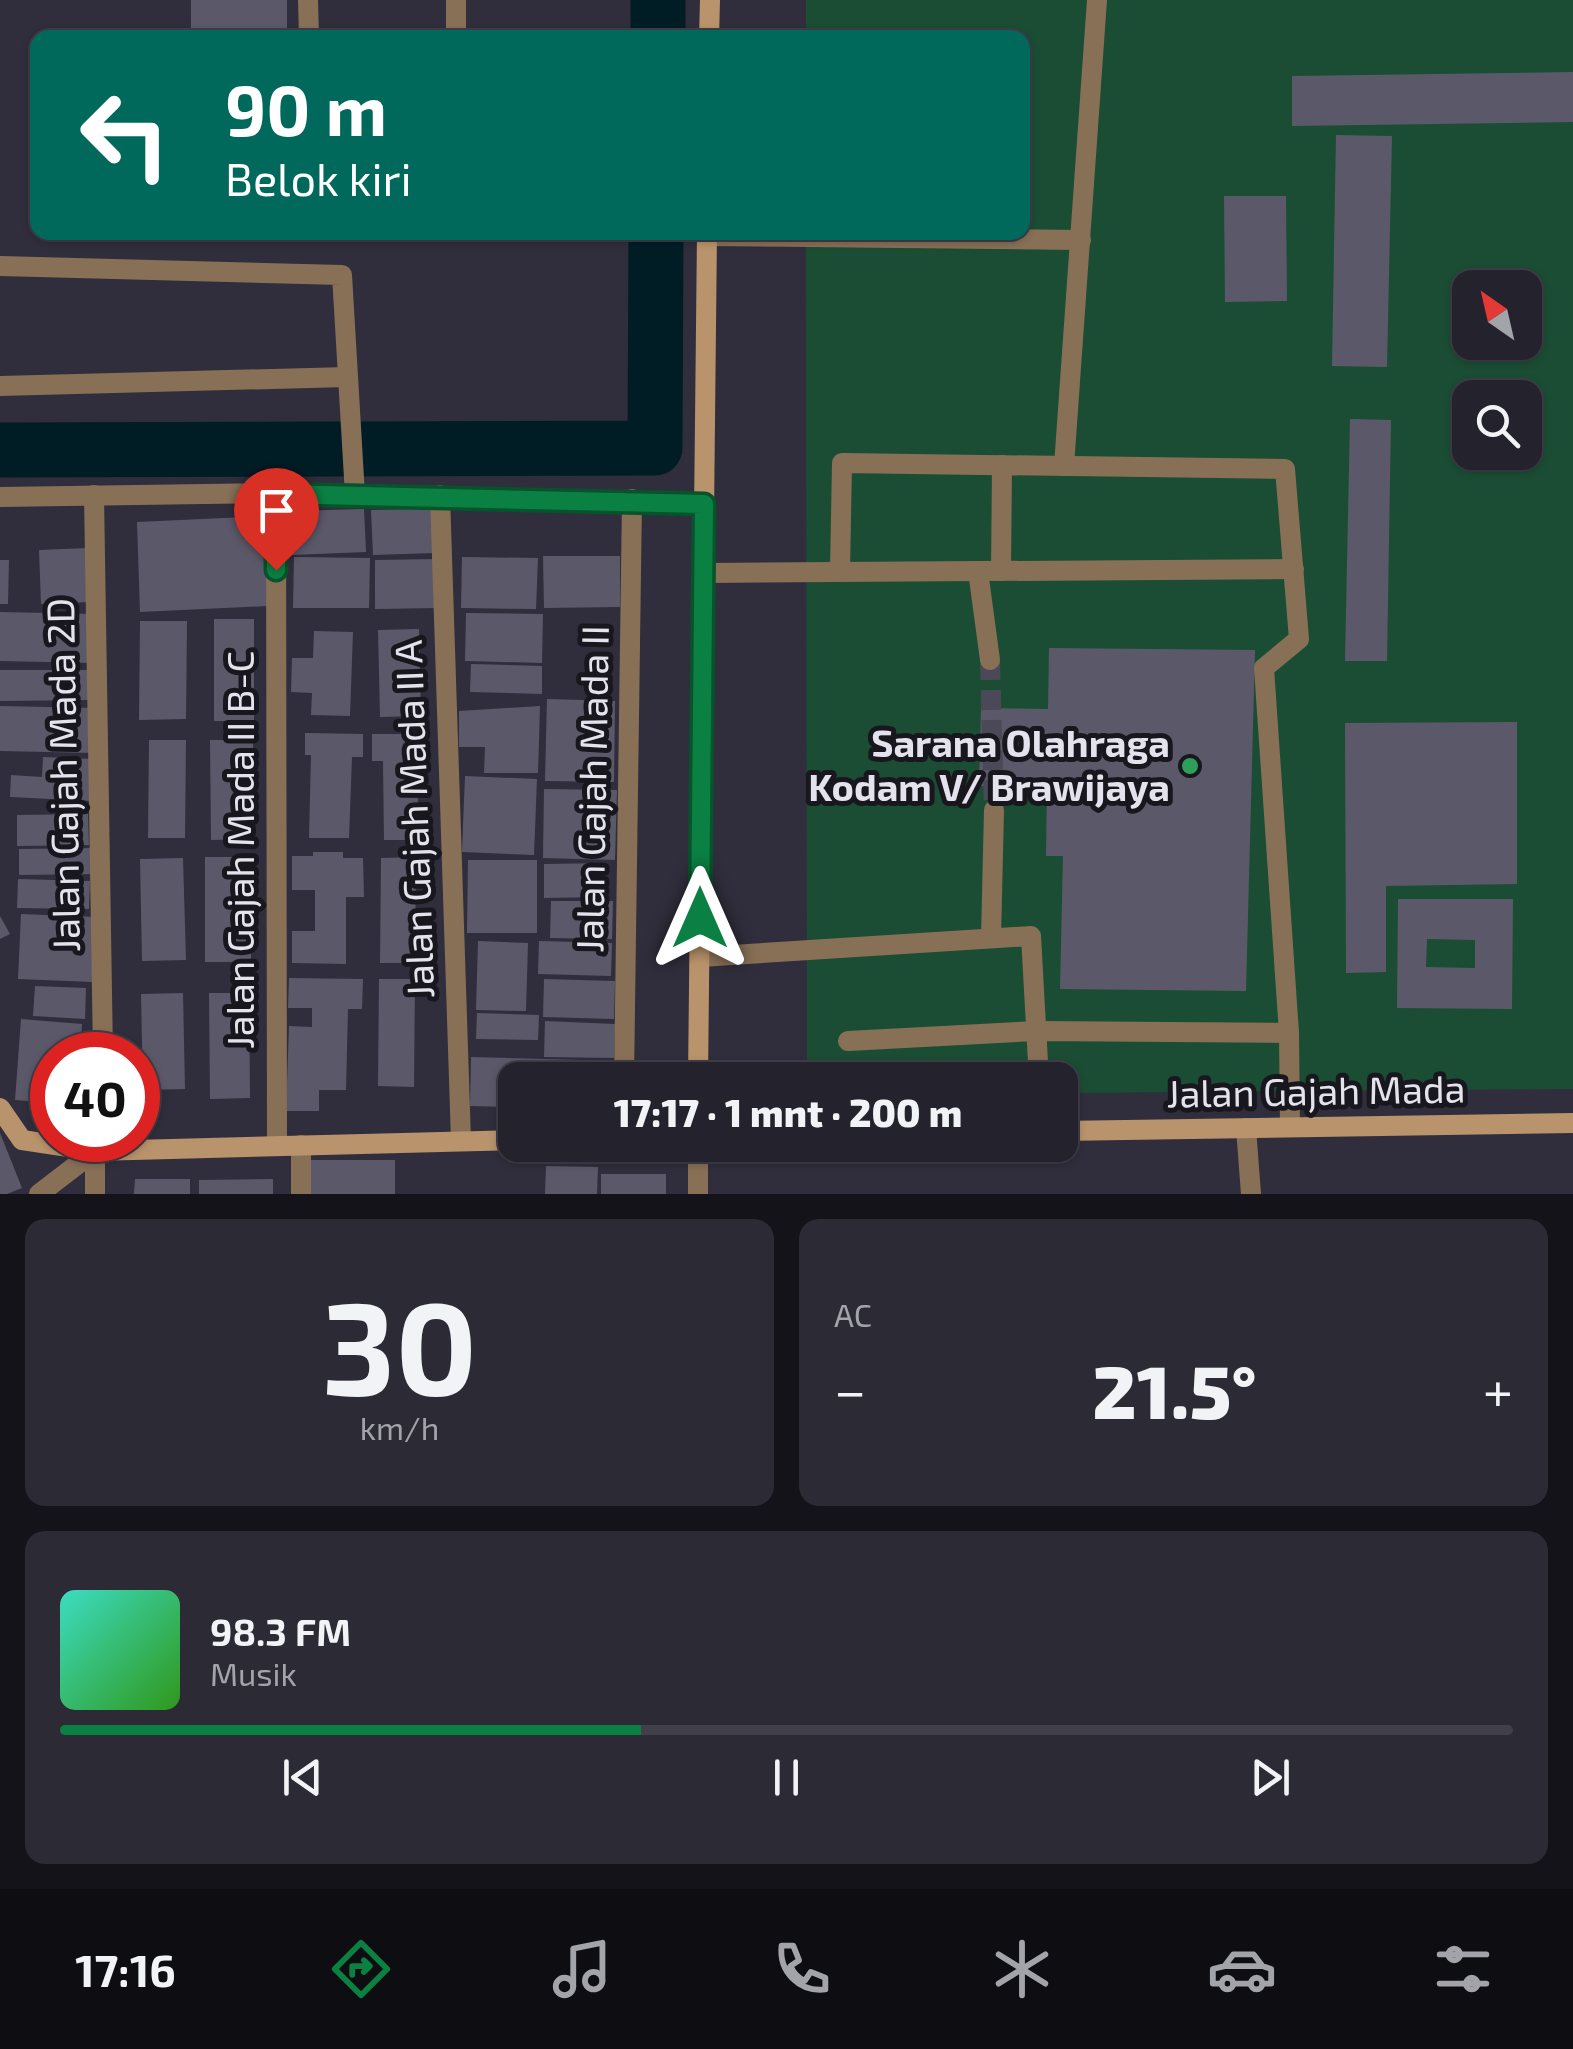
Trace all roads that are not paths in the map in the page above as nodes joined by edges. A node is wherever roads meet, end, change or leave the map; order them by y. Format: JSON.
{"nodes":[{"id":1,"x":308,"y":0,"type":"edge"},
{"id":2,"x":456,"y":0,"type":"edge"},
{"id":3,"x":710,"y":0,"type":"edge"},
{"id":4,"x":1097,"y":0,"type":"edge"},
{"id":5,"x":309,"y":30,"type":"edge"},
{"id":6,"x":456,"y":30,"type":"edge"},
{"id":7,"x":709,"y":30,"type":"edge"},
{"id":8,"x":1030,"y":239,"type":"edge"},
{"id":9,"x":707,"y":240,"type":"edge"},
{"id":10,"x":1081,"y":240,"type":"junction"},
{"id":11,"x":0,"y":266,"type":"edge"},
{"id":12,"x":348,"y":377,"type":"junction"},
{"id":13,"x":0,"y":386,"type":"edge"},
{"id":14,"x":1002,"y":465,"type":"junction"},
{"id":15,"x":1064,"y":466,"type":"junction"},
{"id":16,"x":276,"y":494,"type":"junction"},
{"id":17,"x":354,"y":494,"type":"junction"},
{"id":18,"x":94,"y":495,"type":"junction"},
{"id":19,"x":0,"y":496,"type":"edge"},
{"id":20,"x":440,"y":496,"type":"junction"},
{"id":21,"x":632,"y":499,"type":"junction"},
{"id":22,"x":704,"y":504,"type":"junction"},
{"id":23,"x":1294,"y":569,"type":"junction"},
{"id":24,"x":978,"y":571,"type":"junction"},
{"id":25,"x":1001,"y":571,"type":"junction"},
{"id":26,"x":840,"y":572,"type":"junction"},
{"id":27,"x":704,"y":573,"type":"junction"},
{"id":28,"x":990,"y":660,"type":"tunnel mouth"},
{"id":29,"x":994,"y":810,"type":"tunnel mouth"},
{"id":30,"x":990,"y":938,"type":"junction"},
{"id":31,"x":700,"y":957,"type":"junction"},
{"id":32,"x":1036,"y":1031,"type":"junction"},
{"id":33,"x":103,"y":1032,"type":"edge"},
{"id":34,"x":1289,"y":1033,"type":"junction"},
{"id":35,"x":848,"y":1042,"type":"dead end"},
{"id":36,"x":624,"y":1062,"type":"edge"},
{"id":37,"x":698,"y":1062,"type":"edge"},
{"id":38,"x":1038,"y":1062,"type":"edge"},
{"id":39,"x":0,"y":1108,"type":"edge"},
{"id":40,"x":1573,"y":1124,"type":"edge"},
{"id":41,"x":1246,"y":1128,"type":"junction"},
{"id":42,"x":1290,"y":1128,"type":"junction"},
{"id":43,"x":1078,"y":1130,"type":"edge"},
{"id":44,"x":498,"y":1140,"type":"edge"},
{"id":45,"x":30,"y":1141,"type":"edge"},
{"id":46,"x":461,"y":1141,"type":"junction"},
{"id":47,"x":276,"y":1146,"type":"junction"},
{"id":48,"x":301,"y":1146,"type":"junction"},
{"id":49,"x":160,"y":1147,"type":"edge"},
{"id":50,"x":81,"y":1162,"type":"edge"},
{"id":51,"x":99,"y":1162,"type":"edge"},
{"id":52,"x":698,"y":1162,"type":"edge"},
{"id":53,"x":39,"y":1194,"type":"edge"},
{"id":54,"x":96,"y":1194,"type":"edge"},
{"id":55,"x":300,"y":1194,"type":"edge"},
{"id":56,"x":698,"y":1194,"type":"edge"},
{"id":57,"x":1250,"y":1194,"type":"edge"}],
"edges":[{"from":1,"to":5,"type":"street"},
{"from":2,"to":6,"type":"street"},
{"from":3,"to":7,"type":"street"},
{"from":4,"to":10,"type":"street"},
{"from":8,"to":10,"type":"street"},
{"from":9,"to":22,"type":"street"},
{"from":10,"to":15,"type":"street"},
{"from":11,"to":12,"type":"street"},
{"from":12,"to":13,"type":"street"},
{"from":12,"to":17,"type":"street"},
{"from":14,"to":15,"type":"street"},
{"from":14,"to":25,"type":"street"},
{"from":14,"to":26,"type":"street"},
{"from":15,"to":23,"type":"street"},
{"from":16,"to":17,"type":"street"},
{"from":16,"to":18,"type":"street"},
{"from":16,"to":47,"type":"street","name":"Jalan Gajah Mada II B-C"},
{"from":17,"to":20,"type":"street"},
{"from":18,"to":19,"type":"street"},
{"from":18,"to":33,"type":"street","name":"Jalan Gajah Mada 2D"},
{"from":20,"to":21,"type":"street"},
{"from":20,"to":46,"type":"street","name":"Jalan Gajah Mada II A"},
{"from":21,"to":22,"type":"street"},
{"from":21,"to":36,"type":"street","name":"Jalan Gajah Mada II"},
{"from":22,"to":27,"type":"street"},
{"from":23,"to":25,"type":"street"},
{"from":23,"to":34,"type":"street"},
{"from":24,"to":25,"type":"street"},
{"from":24,"to":26,"type":"street"},
{"from":24,"to":28,"type":"street"},
{"from":26,"to":27,"type":"street"},
{"from":27,"to":31,"type":"street"},
{"from":29,"to":30,"type":"street"},
{"from":30,"to":31,"type":"street"},
{"from":30,"to":32,"type":"street"},
{"from":31,"to":37,"type":"street"},
{"from":32,"to":34,"type":"street"},
{"from":32,"to":35,"type":"street"},
{"from":32,"to":38,"type":"street"},
{"from":34,"to":42,"type":"street"},
{"from":39,"to":45,"type":"street"},
{"from":40,"to":42,"type":"street","name":"Jalan Gajah Mada"},
{"from":41,"to":42,"type":"street","name":"Jalan Gajah Mada"},
{"from":41,"to":43,"type":"street","name":"Jalan Gajah Mada"},
{"from":41,"to":57,"type":"street"},
{"from":44,"to":46,"type":"street"},
{"from":46,"to":48,"type":"street"},
{"from":47,"to":48,"type":"street"},
{"from":47,"to":49,"type":"street"},
{"from":48,"to":55,"type":"street"},
{"from":50,"to":53,"type":"street"},
{"from":51,"to":54,"type":"street"},
{"from":52,"to":56,"type":"street"}]}
